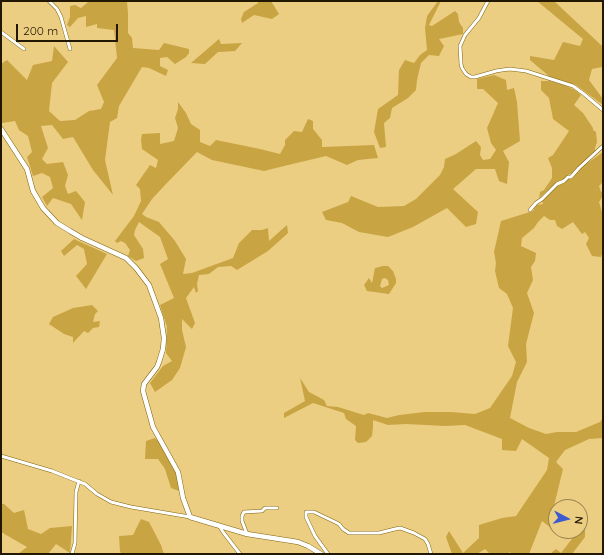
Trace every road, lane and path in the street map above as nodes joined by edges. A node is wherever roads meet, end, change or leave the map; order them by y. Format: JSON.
{"nodes":[{"id":1,"x":49,"y":1,"type":"edge"},
{"id":2,"x":488,"y":1,"type":"edge"},
{"id":3,"x":1,"y":32,"type":"edge"},
{"id":4,"x":24,"y":49,"type":"dead end"},
{"id":5,"x":70,"y":49,"type":"dead end"},
{"id":6,"x":603,"y":110,"type":"edge"},
{"id":7,"x":1,"y":129,"type":"edge"},
{"id":8,"x":603,"y":146,"type":"edge"},
{"id":9,"x":530,"y":210,"type":"dead end"},
{"id":10,"x":1,"y":456,"type":"edge"},
{"id":11,"x":79,"y":482,"type":"junction"},
{"id":12,"x":277,"y":508,"type":"dead end"},
{"id":13,"x":190,"y":517,"type":"junction"},
{"id":14,"x":220,"y":526,"type":"junction"},
{"id":15,"x":247,"y":534,"type":"junction"},
{"id":16,"x":72,"y":554,"type":"edge"},
{"id":17,"x":240,"y":554,"type":"edge"},
{"id":18,"x":321,"y":554,"type":"edge"},
{"id":19,"x":328,"y":554,"type":"edge"},
{"id":20,"x":431,"y":554,"type":"edge"}],
"edges":[{"from":1,"to":5,"type":"street"},
{"from":2,"to":6,"type":"street"},
{"from":3,"to":4,"type":"street"},
{"from":7,"to":13,"type":"street"},
{"from":8,"to":9,"type":"street"},
{"from":10,"to":11,"type":"street"},
{"from":11,"to":13,"type":"street"},
{"from":11,"to":16,"type":"street"},
{"from":12,"to":15,"type":"street"},
{"from":13,"to":14,"type":"street"},
{"from":14,"to":15,"type":"street"},
{"from":14,"to":17,"type":"street"},
{"from":15,"to":18,"type":"street"},
{"from":19,"to":20,"type":"street"}]}
